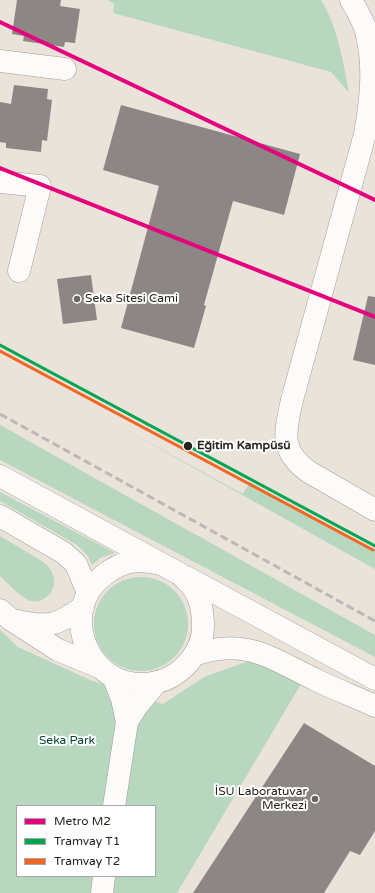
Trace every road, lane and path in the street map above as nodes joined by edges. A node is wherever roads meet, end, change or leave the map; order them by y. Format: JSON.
{"nodes":[{"id":1,"x":352,"y":0,"type":"edge"},
{"id":2,"x":0,"y":61,"type":"edge"},
{"id":3,"x":65,"y":69,"type":"dead end"},
{"id":4,"x":0,"y":182,"type":"edge"},
{"id":5,"x":19,"y":272,"type":"dead end"},
{"id":6,"x":0,"y":476,"type":"edge"},
{"id":7,"x":375,"y":510,"type":"edge"},
{"id":8,"x":0,"y":516,"type":"edge"},
{"id":9,"x":170,"y":569,"type":"junction"},
{"id":10,"x":85,"y":600,"type":"junction"},
{"id":11,"x":5,"y":615,"type":"edge"},
{"id":12,"x":194,"y":655,"type":"junction"},
{"id":13,"x":106,"y":672,"type":"junction"},
{"id":14,"x":375,"y":679,"type":"edge"},
{"id":15,"x":157,"y":682,"type":"junction"},
{"id":16,"x":375,"y":706,"type":"edge"},
{"id":17,"x":127,"y":722,"type":"junction"},
{"id":18,"x":114,"y":805,"type":"edge"},
{"id":19,"x":104,"y":877,"type":"edge"},
{"id":20,"x":102,"y":893,"type":"edge"}],
"edges":[{"from":1,"to":7,"type":"main road"},
{"from":2,"to":3,"type":"main road"},
{"from":4,"to":5,"type":"main road"},
{"from":6,"to":9,"type":"main road"},
{"from":8,"to":10,"type":"main road"},
{"from":9,"to":10,"type":"main road"},
{"from":9,"to":12,"type":"main road"},
{"from":9,"to":14,"type":"main road"},
{"from":10,"to":11,"type":"main road"},
{"from":10,"to":13,"type":"main road"},
{"from":11,"to":13,"type":"main road"},
{"from":12,"to":15,"type":"main road"},
{"from":12,"to":16,"type":"main road"},
{"from":13,"to":15,"type":"main road"},
{"from":13,"to":17,"type":"main road"},
{"from":15,"to":17,"type":"main road"},
{"from":17,"to":18,"type":"main road"},
{"from":19,"to":20,"type":"main road"}]}
